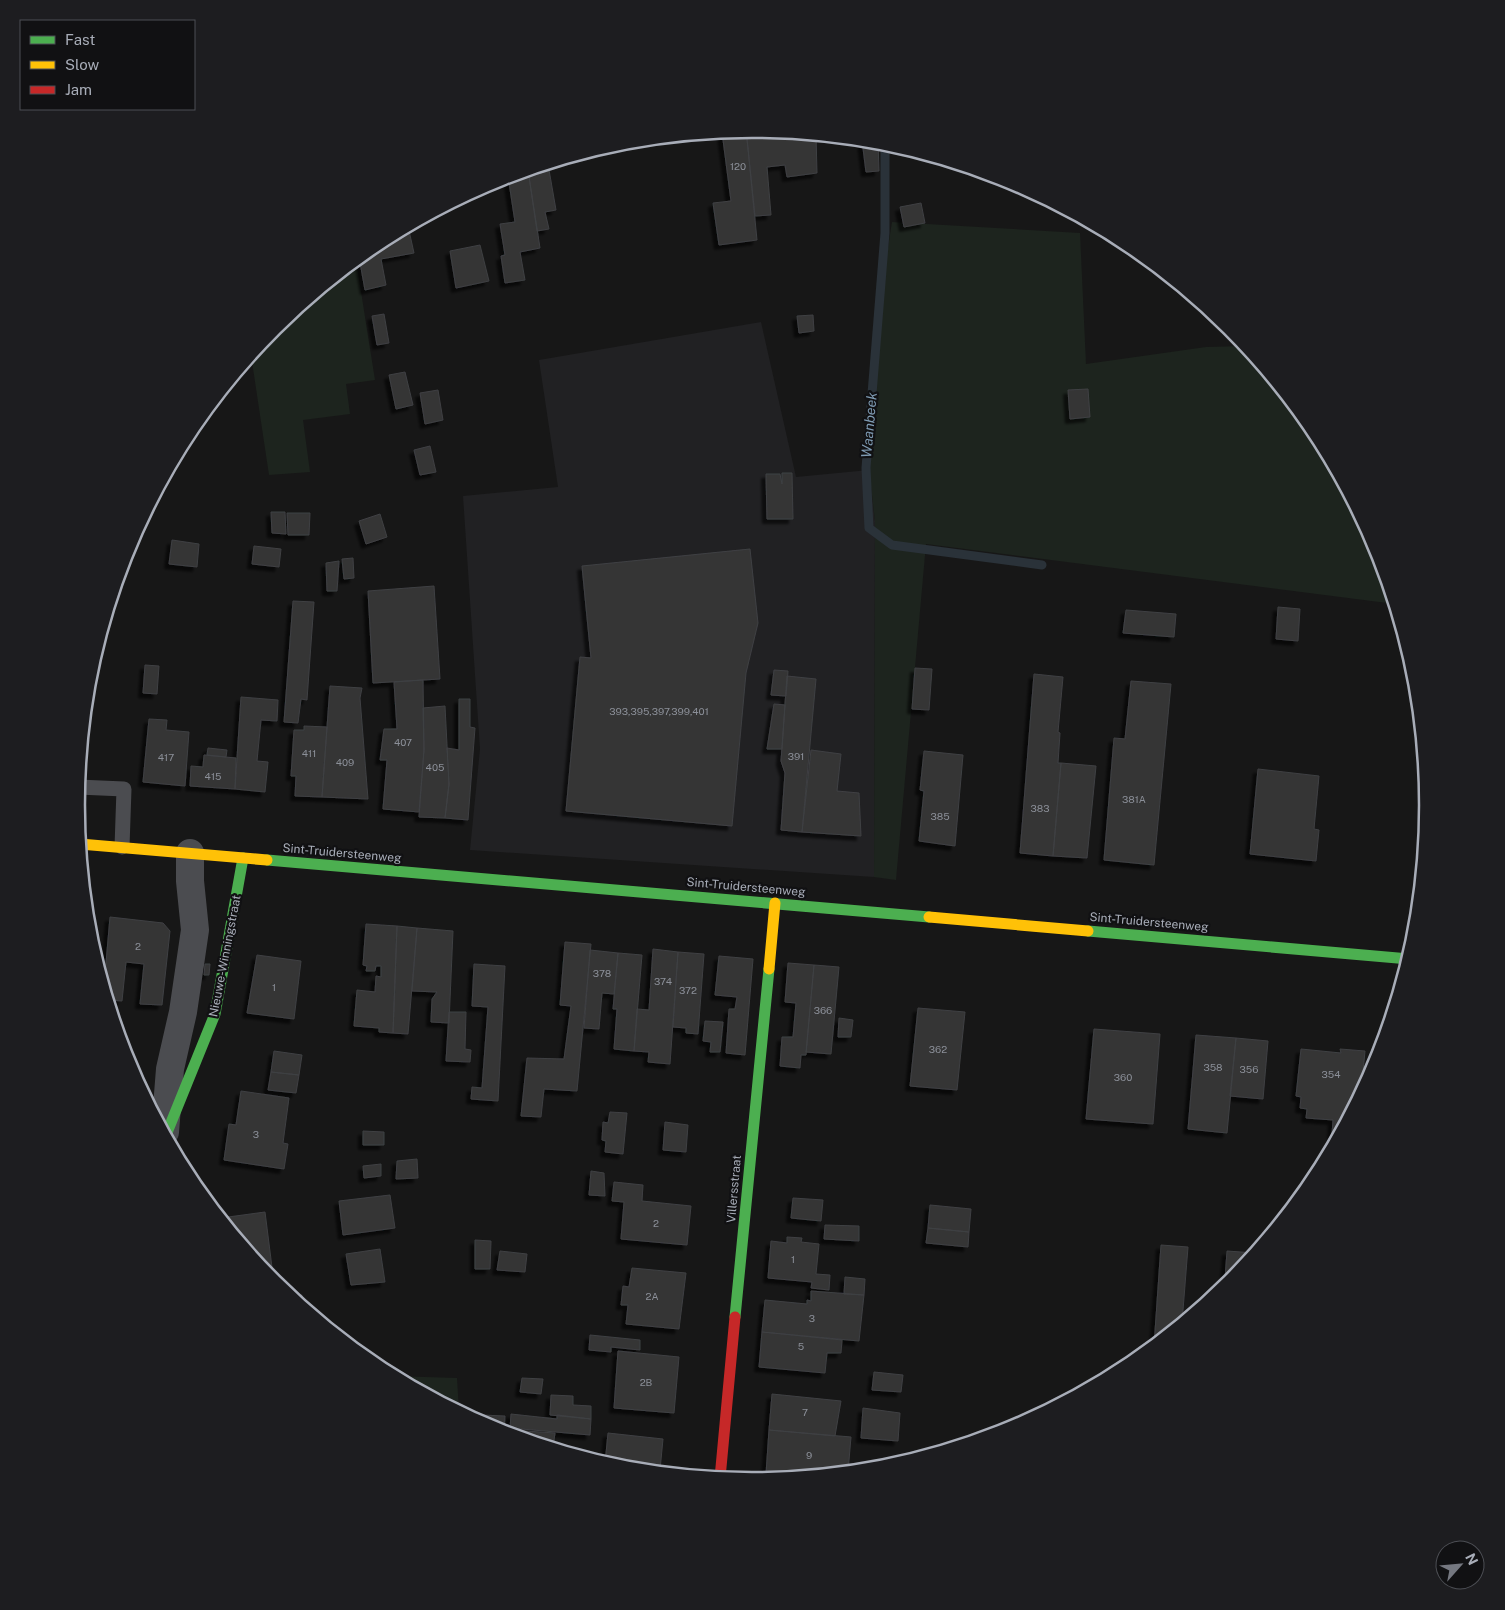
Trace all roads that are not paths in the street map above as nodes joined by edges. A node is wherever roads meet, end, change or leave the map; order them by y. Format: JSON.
{"nodes":[{"id":1,"x":85,"y":786,"type":"edge"},
{"id":2,"x":86,"y":844,"type":"edge"},
{"id":3,"x":122,"y":847,"type":"junction"},
{"id":4,"x":190,"y":853,"type":"junction"},
{"id":5,"x":242,"y":858,"type":"junction"},
{"id":6,"x":775,"y":903,"type":"junction"},
{"id":7,"x":1402,"y":958,"type":"edge"},
{"id":8,"x":166,"y":1123,"type":"edge"},
{"id":9,"x":168,"y":1127,"type":"edge"},
{"id":10,"x":721,"y":1471,"type":"edge"}],
"edges":[{"from":1,"to":3,"type":"lane"},
{"from":2,"to":3,"type":"main road","name":"Sint-Truidersteenweg"},
{"from":3,"to":4,"type":"main road","name":"Sint-Truidersteenweg"},
{"from":4,"to":5,"type":"main road","name":"Sint-Truidersteenweg"},
{"from":4,"to":8,"type":"street","name":"Nieuwe-Winningstraat"},
{"from":5,"to":6,"type":"main road","name":"Sint-Truidersteenweg"},
{"from":5,"to":9,"type":"main road","name":"Nieuwe-Winningstraat"},
{"from":6,"to":7,"type":"main road","name":"Sint-Truidersteenweg"},
{"from":6,"to":10,"type":"main road","name":"Villersstraat"}]}
